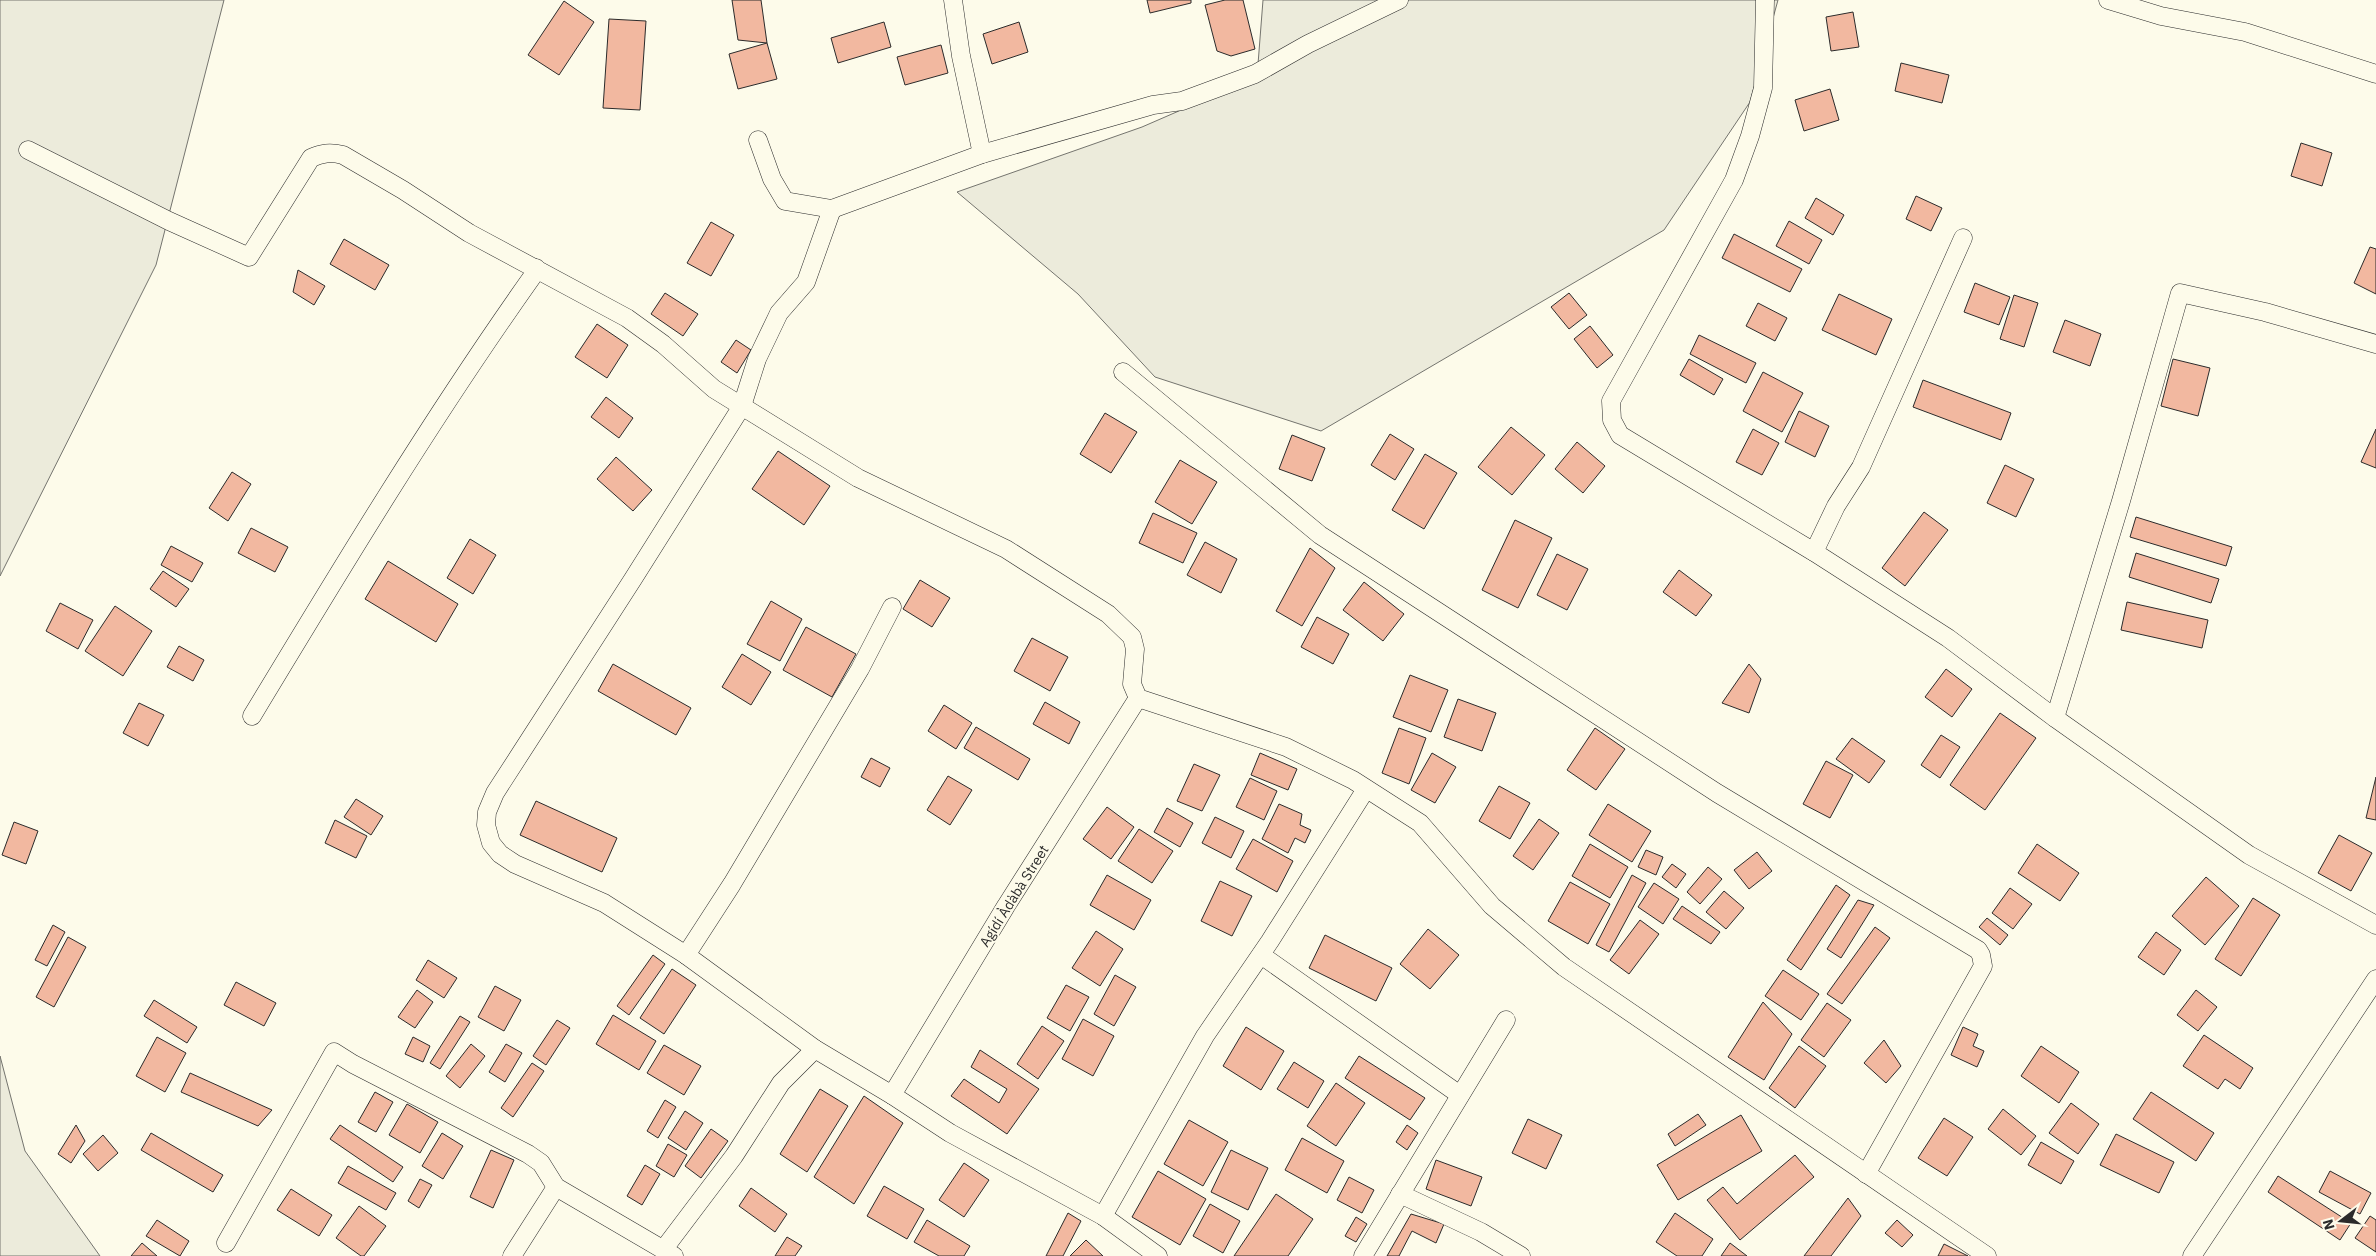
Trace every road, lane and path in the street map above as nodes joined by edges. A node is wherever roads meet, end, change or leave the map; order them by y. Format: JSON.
{"nodes":[{"id":1,"x":953,"y":0,"type":"edge"},
{"id":2,"x":1399,"y":0,"type":"edge"},
{"id":3,"x":1765,"y":0,"type":"edge"},
{"id":4,"x":2108,"y":0,"type":"edge"},
{"id":5,"x":2376,"y":74,"type":"edge"},
{"id":6,"x":758,"y":140,"type":"dead end"},
{"id":7,"x":28,"y":150,"type":"dead end"},
{"id":8,"x":982,"y":154,"type":"junction"},
{"id":9,"x":832,"y":209,"type":"junction"},
{"id":10,"x":1963,"y":238,"type":"dead end"},
{"id":11,"x":536,"y":268,"type":"junction"},
{"id":12,"x":2376,"y":344,"type":"edge"},
{"id":13,"x":1123,"y":372,"type":"dead end"},
{"id":14,"x":742,"y":406,"type":"junction"},
{"id":15,"x":1814,"y":552,"type":"junction"},
{"id":16,"x":892,"y":607,"type":"dead end"},
{"id":17,"x":1138,"y":698,"type":"junction"},
{"id":18,"x":252,"y":716,"type":"dead end"},
{"id":19,"x":2055,"y":718,"type":"junction"},
{"id":20,"x":1366,"y":789,"type":"junction"},
{"id":21,"x":2376,"y":925,"type":"edge"},
{"id":22,"x":686,"y":955,"type":"junction"},
{"id":23,"x":1261,"y":955,"type":"junction"},
{"id":24,"x":2376,"y":979,"type":"edge"},
{"id":25,"x":1506,"y":1020,"type":"dead end"},
{"id":26,"x":814,"y":1049,"type":"junction"},
{"id":27,"x":892,"y":1095,"type":"junction"},
{"id":28,"x":1460,"y":1095,"type":"junction"},
{"id":29,"x":1866,"y":1174,"type":"junction"},
{"id":30,"x":556,"y":1187,"type":"junction"},
{"id":31,"x":1400,"y":1194,"type":"junction"},
{"id":32,"x":1103,"y":1216,"type":"junction"},
{"id":33,"x":226,"y":1243,"type":"dead end"},
{"id":34,"x":669,"y":1253,"type":"edge"},
{"id":35,"x":512,"y":1256,"type":"edge"},
{"id":36,"x":1158,"y":1256,"type":"edge"},
{"id":37,"x":1363,"y":1256,"type":"edge"},
{"id":38,"x":1521,"y":1256,"type":"edge"},
{"id":39,"x":1987,"y":1256,"type":"edge"},
{"id":40,"x":2192,"y":1256,"type":"edge"}],
"edges":[{"from":1,"to":8,"type":"street"},
{"from":2,"to":8,"type":"street"},
{"from":3,"to":15,"type":"street"},
{"from":4,"to":5,"type":"street"},
{"from":6,"to":9,"type":"street"},
{"from":7,"to":11,"type":"street"},
{"from":8,"to":9,"type":"street"},
{"from":9,"to":14,"type":"street"},
{"from":10,"to":15,"type":"street"},
{"from":11,"to":14,"type":"street"},
{"from":11,"to":18,"type":"street"},
{"from":12,"to":19,"type":"street"},
{"from":13,"to":29,"type":"street"},
{"from":14,"to":17,"type":"street"},
{"from":14,"to":22,"type":"street"},
{"from":15,"to":19,"type":"street"},
{"from":16,"to":22,"type":"street"},
{"from":17,"to":20,"type":"street"},
{"from":17,"to":27,"type":"street","name":"Agídí Àdàbà Street"},
{"from":19,"to":21,"type":"street"},
{"from":20,"to":23,"type":"street"},
{"from":20,"to":29,"type":"street"},
{"from":22,"to":26,"type":"street"},
{"from":23,"to":28,"type":"street"},
{"from":23,"to":32,"type":"street"},
{"from":24,"to":40,"type":"street"},
{"from":25,"to":28,"type":"street"},
{"from":26,"to":27,"type":"street"},
{"from":26,"to":34,"type":"street"},
{"from":27,"to":32,"type":"street"},
{"from":28,"to":31,"type":"street"},
{"from":29,"to":39,"type":"street"},
{"from":30,"to":33,"type":"street"},
{"from":30,"to":34,"type":"street"},
{"from":30,"to":35,"type":"street"},
{"from":31,"to":37,"type":"street"},
{"from":31,"to":38,"type":"street"},
{"from":32,"to":36,"type":"street"}]}
